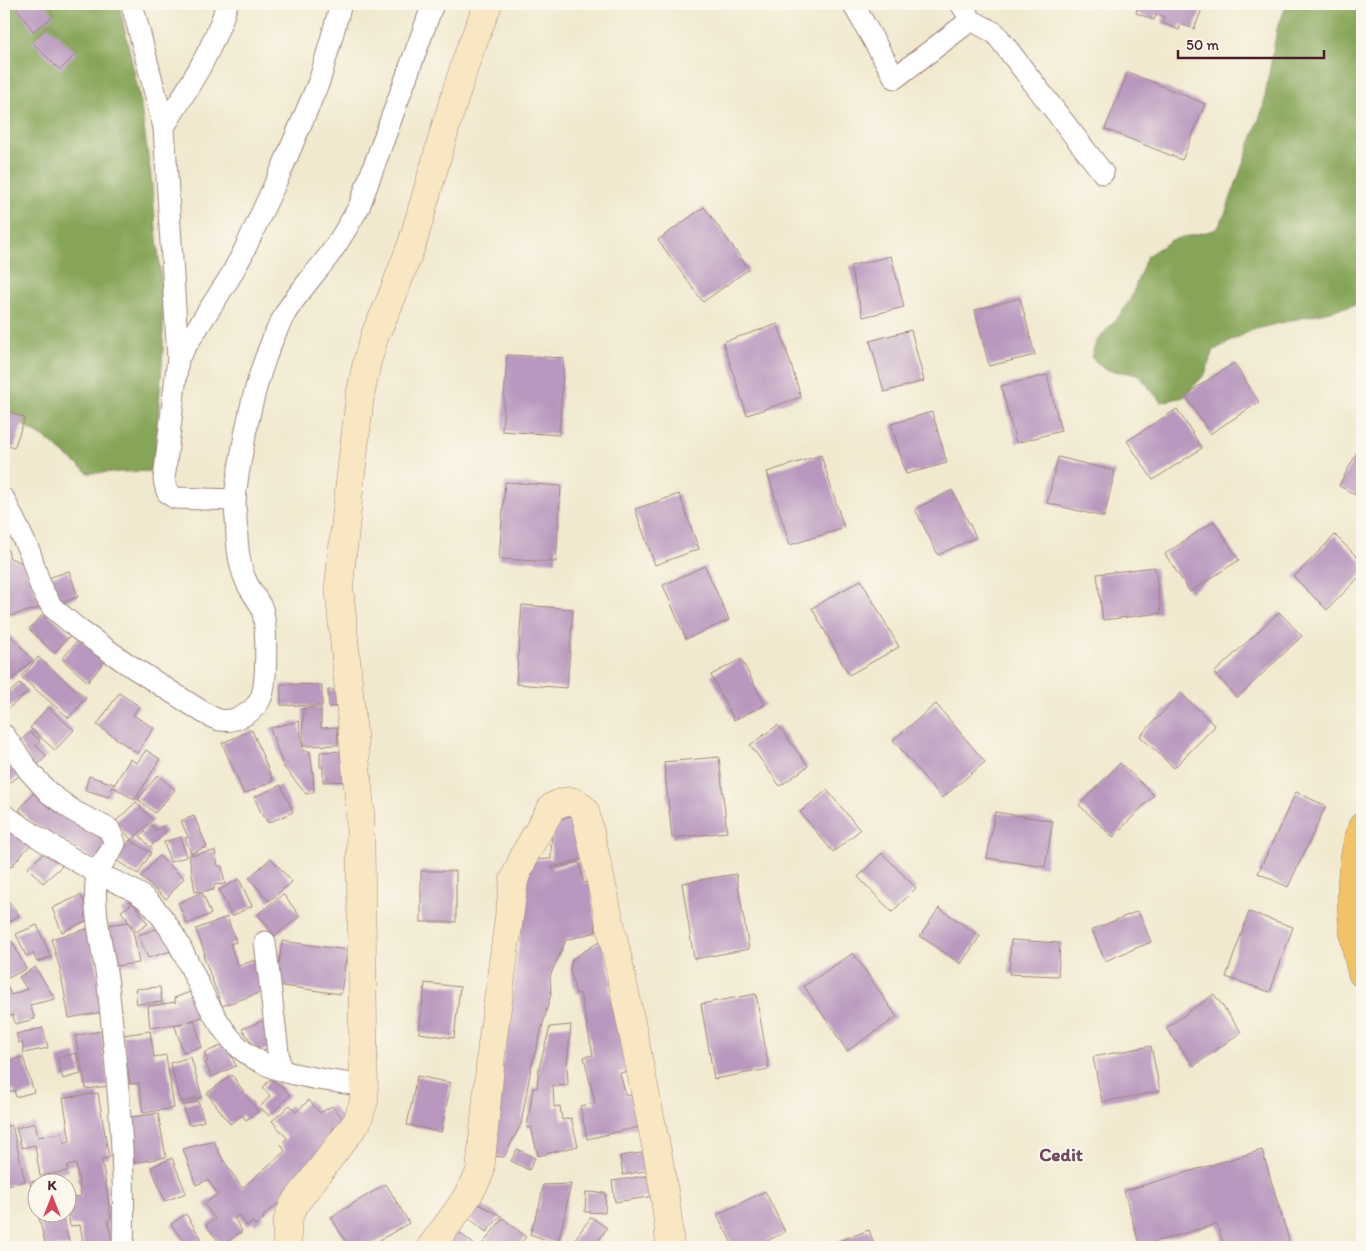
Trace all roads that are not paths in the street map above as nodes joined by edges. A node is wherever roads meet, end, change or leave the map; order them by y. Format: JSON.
{"nodes":[{"id":1,"x":132,"y":4,"type":"edge"},
{"id":2,"x":227,"y":4,"type":"edge"},
{"id":3,"x":341,"y":4,"type":"edge"},
{"id":4,"x":433,"y":4,"type":"edge"},
{"id":5,"x":488,"y":4,"type":"edge"},
{"id":6,"x":853,"y":4,"type":"edge"},
{"id":7,"x":966,"y":12,"type":"edge"},
{"id":8,"x":164,"y":127,"type":"junction"},
{"id":9,"x":1103,"y":174,"type":"dead end"},
{"id":10,"x":178,"y":358,"type":"junction"},
{"id":11,"x":4,"y":499,"type":"edge"},
{"id":12,"x":235,"y":500,"type":"junction"},
{"id":13,"x":4,"y":734,"type":"edge"},
{"id":14,"x":4,"y":815,"type":"edge"},
{"id":15,"x":1362,"y":827,"type":"edge"},
{"id":16,"x":97,"y":873,"type":"junction"},
{"id":17,"x":265,"y":942,"type":"dead end"},
{"id":18,"x":1362,"y":973,"type":"edge"},
{"id":19,"x":280,"y":1069,"type":"junction"},
{"id":20,"x":364,"y":1086,"type":"junction"},
{"id":21,"x":123,"y":1247,"type":"edge"},
{"id":22,"x":287,"y":1247,"type":"edge"},
{"id":23,"x":431,"y":1247,"type":"edge"},
{"id":24,"x":670,"y":1247,"type":"edge"}],
"edges":[{"from":1,"to":8,"type":"street"},
{"from":2,"to":8,"type":"street"},
{"from":3,"to":10,"type":"street"},
{"from":4,"to":12,"type":"street"},
{"from":5,"to":20,"type":"main road"},
{"from":6,"to":7,"type":"street"},
{"from":7,"to":9,"type":"street"},
{"from":8,"to":10,"type":"street"},
{"from":10,"to":12,"type":"street"},
{"from":11,"to":12,"type":"street"},
{"from":13,"to":16,"type":"street"},
{"from":14,"to":16,"type":"street"},
{"from":15,"to":18,"type":"main road"},
{"from":16,"to":19,"type":"street"},
{"from":16,"to":21,"type":"street"},
{"from":17,"to":19,"type":"street"},
{"from":19,"to":20,"type":"street"},
{"from":20,"to":22,"type":"main road"},
{"from":23,"to":24,"type":"main road"}]}
